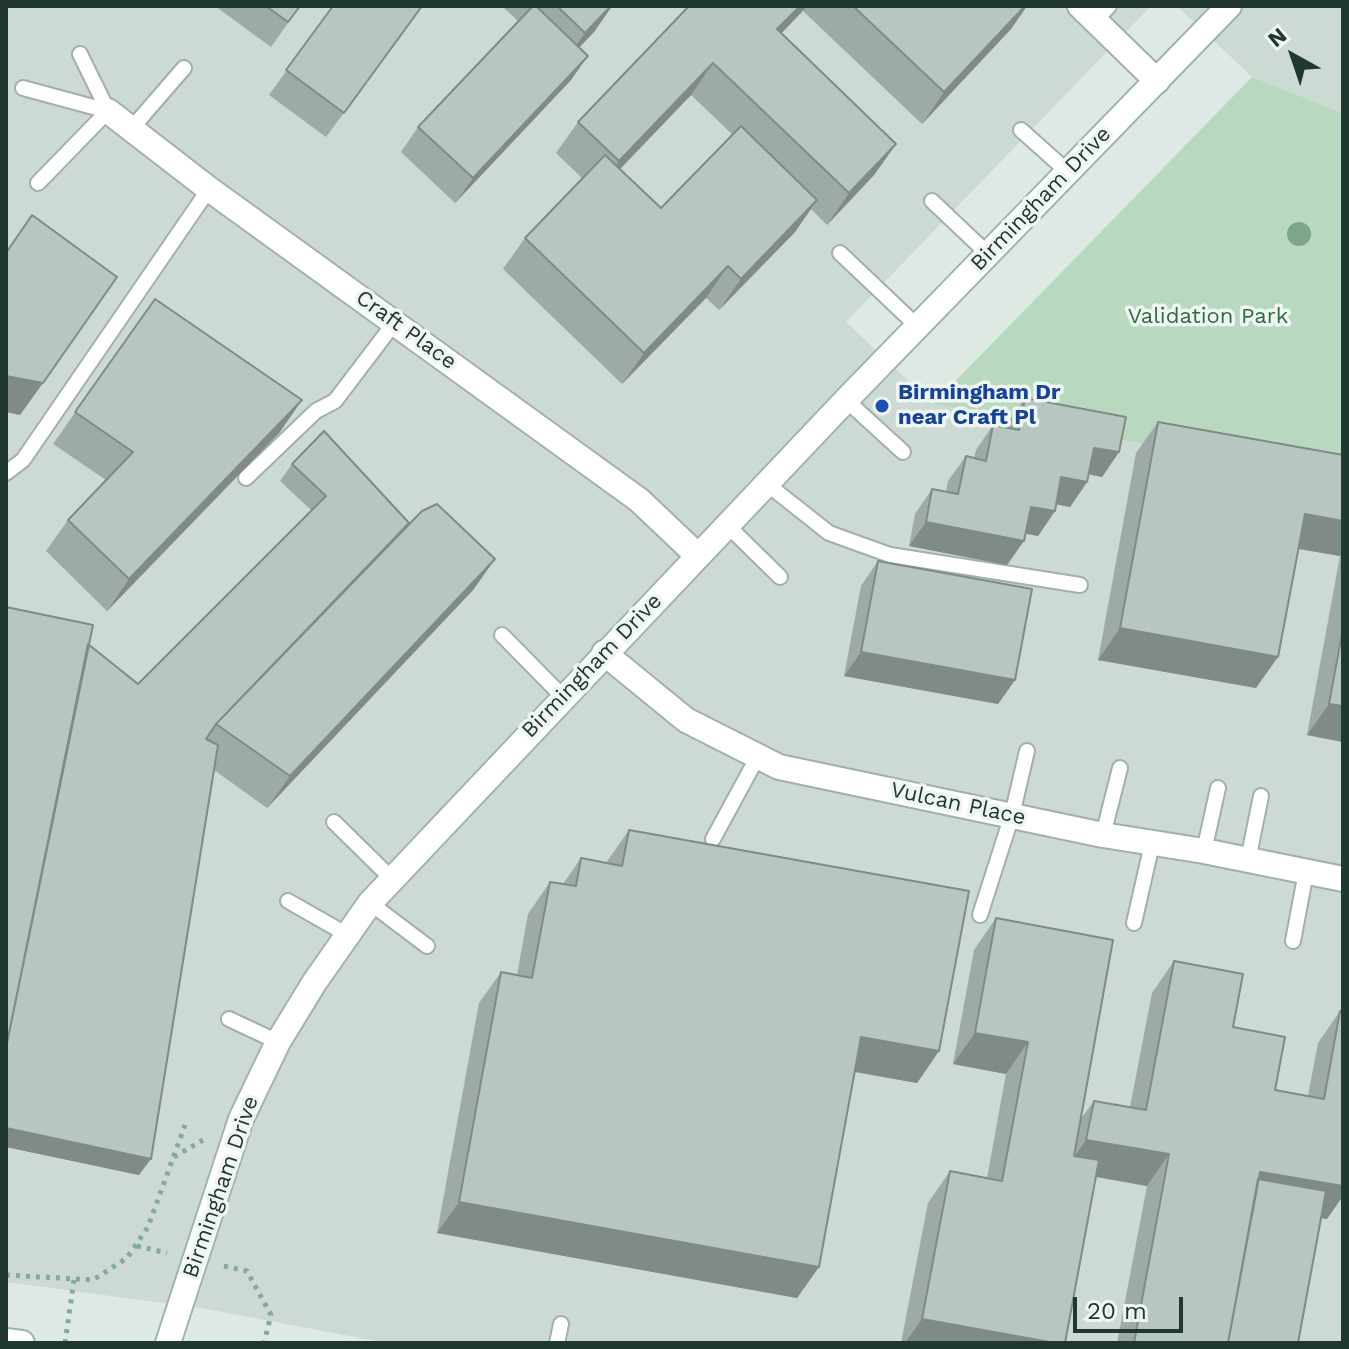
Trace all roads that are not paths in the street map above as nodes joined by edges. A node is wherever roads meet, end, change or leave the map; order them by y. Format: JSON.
{"nodes":[{"id":1,"x":1229,"y":6,"type":"edge"},
{"id":2,"x":1095,"y":11,"type":"edge"},
{"id":3,"x":80,"y":54,"type":"dead end"},
{"id":4,"x":184,"y":68,"type":"dead end"},
{"id":5,"x":1157,"y":81,"type":"junction"},
{"id":6,"x":23,"y":88,"type":"dead end"},
{"id":7,"x":108,"y":111,"type":"junction"},
{"id":8,"x":132,"y":128,"type":"junction"},
{"id":9,"x":1021,"y":130,"type":"dead end"},
{"id":10,"x":1068,"y":172,"type":"junction"},
{"id":11,"x":38,"y":183,"type":"dead end"},
{"id":12,"x":209,"y":189,"type":"junction"},
{"id":13,"x":932,"y":201,"type":"dead end"},
{"id":14,"x":840,"y":253,"type":"dead end"},
{"id":15,"x":988,"y":254,"type":"junction"},
{"id":16,"x":395,"y":322,"type":"junction"},
{"id":17,"x":917,"y":326,"type":"junction"},
{"id":18,"x":846,"y":400,"type":"junction"},
{"id":19,"x":903,"y":452,"type":"dead end"},
{"id":20,"x":6,"y":473,"type":"edge"},
{"id":21,"x":246,"y":478,"type":"edge"},
{"id":22,"x":767,"y":484,"type":"junction"},
{"id":23,"x":727,"y":525,"type":"junction"},
{"id":24,"x":698,"y":556,"type":"junction"},
{"id":25,"x":780,"y":577,"type":"dead end"},
{"id":26,"x":1080,"y":585,"type":"dead end"},
{"id":27,"x":502,"y":635,"type":"dead end"},
{"id":28,"x":604,"y":653,"type":"junction"},
{"id":29,"x":563,"y":697,"type":"junction"},
{"id":30,"x":1027,"y":751,"type":"dead end"},
{"id":31,"x":757,"y":758,"type":"junction"},
{"id":32,"x":1120,"y":768,"type":"dead end"},
{"id":33,"x":1218,"y":788,"type":"dead end"},
{"id":34,"x":1261,"y":796,"type":"dead end"},
{"id":35,"x":1012,"y":815,"type":"junction"},
{"id":36,"x":334,"y":822,"type":"dead end"},
{"id":37,"x":1103,"y":835,"type":"junction"},
{"id":38,"x":713,"y":839,"type":"dead end"},
{"id":39,"x":1152,"y":844,"type":"junction"},
{"id":40,"x":1204,"y":851,"type":"junction"},
{"id":41,"x":1248,"y":860,"type":"junction"},
{"id":42,"x":1306,"y":872,"type":"junction"},
{"id":43,"x":391,"y":878,"type":"junction"},
{"id":44,"x":1343,"y":879,"type":"edge"},
{"id":45,"x":288,"y":901,"type":"dead end"},
{"id":46,"x":370,"y":903,"type":"junction"},
{"id":47,"x":980,"y":915,"type":"dead end"},
{"id":48,"x":1134,"y":923,"type":"dead end"},
{"id":49,"x":346,"y":934,"type":"junction"},
{"id":50,"x":1293,"y":941,"type":"dead end"},
{"id":51,"x":427,"y":946,"type":"dead end"},
{"id":52,"x":229,"y":1019,"type":"dead end"},
{"id":53,"x":278,"y":1042,"type":"junction"},
{"id":54,"x":561,"y":1324,"type":"dead end"},
{"id":55,"x":6,"y":1341,"type":"edge"},
{"id":56,"x":22,"y":1343,"type":"edge"},
{"id":57,"x":168,"y":1343,"type":"edge"},
{"id":58,"x":557,"y":1343,"type":"edge"}],
"edges":[{"from":1,"to":5,"type":"main road","name":"Birmingham Drive"},
{"from":2,"to":5,"type":"main road"},
{"from":3,"to":7,"type":"lane"},
{"from":4,"to":8,"type":"lane"},
{"from":5,"to":10,"type":"main road","name":"Birmingham Drive"},
{"from":6,"to":7,"type":"lane"},
{"from":7,"to":8,"type":"main road","name":"Craft Place"},
{"from":7,"to":11,"type":"lane"},
{"from":8,"to":12,"type":"main road","name":"Craft Place"},
{"from":9,"to":10,"type":"lane"},
{"from":10,"to":15,"type":"main road","name":"Birmingham Drive"},
{"from":12,"to":16,"type":"main road","name":"Craft Place"},
{"from":12,"to":20,"type":"lane"},
{"from":13,"to":15,"type":"lane"},
{"from":14,"to":17,"type":"lane"},
{"from":15,"to":17,"type":"main road","name":"Birmingham Drive"},
{"from":16,"to":21,"type":"lane"},
{"from":16,"to":24,"type":"main road","name":"Craft Place"},
{"from":17,"to":18,"type":"main road","name":"Birmingham Drive"},
{"from":18,"to":19,"type":"lane"},
{"from":18,"to":22,"type":"main road","name":"Birmingham Drive"},
{"from":22,"to":23,"type":"main road","name":"Birmingham Drive"},
{"from":22,"to":26,"type":"lane"},
{"from":23,"to":24,"type":"main road","name":"Birmingham Drive"},
{"from":23,"to":25,"type":"lane"},
{"from":24,"to":28,"type":"main road","name":"Birmingham Drive"},
{"from":27,"to":29,"type":"lane"},
{"from":28,"to":29,"type":"main road","name":"Birmingham Drive"},
{"from":28,"to":31,"type":"main road","name":"Vulcan Place"},
{"from":29,"to":43,"type":"main road","name":"Birmingham Drive"},
{"from":30,"to":35,"type":"lane"},
{"from":31,"to":35,"type":"main road","name":"Vulcan Place"},
{"from":31,"to":38,"type":"lane"},
{"from":32,"to":37,"type":"lane"},
{"from":33,"to":40,"type":"lane"},
{"from":34,"to":41,"type":"lane"},
{"from":35,"to":37,"type":"main road","name":"Vulcan Place"},
{"from":35,"to":47,"type":"lane"},
{"from":36,"to":43,"type":"lane"},
{"from":37,"to":39,"type":"main road","name":"Vulcan Place"},
{"from":39,"to":40,"type":"main road","name":"Vulcan Place"},
{"from":39,"to":48,"type":"lane"},
{"from":40,"to":41,"type":"main road","name":"Vulcan Place"},
{"from":41,"to":42,"type":"main road","name":"Vulcan Place"},
{"from":42,"to":44,"type":"main road","name":"Vulcan Place"},
{"from":42,"to":50,"type":"lane"},
{"from":43,"to":46,"type":"main road","name":"Birmingham Drive"},
{"from":45,"to":49,"type":"lane"},
{"from":46,"to":49,"type":"main road","name":"Birmingham Drive"},
{"from":46,"to":51,"type":"lane"},
{"from":49,"to":53,"type":"main road","name":"Birmingham Drive"},
{"from":52,"to":53,"type":"lane"},
{"from":53,"to":57,"type":"main road","name":"Birmingham Drive"},
{"from":54,"to":58,"type":"lane"},
{"from":55,"to":56,"type":"main road"}]}
